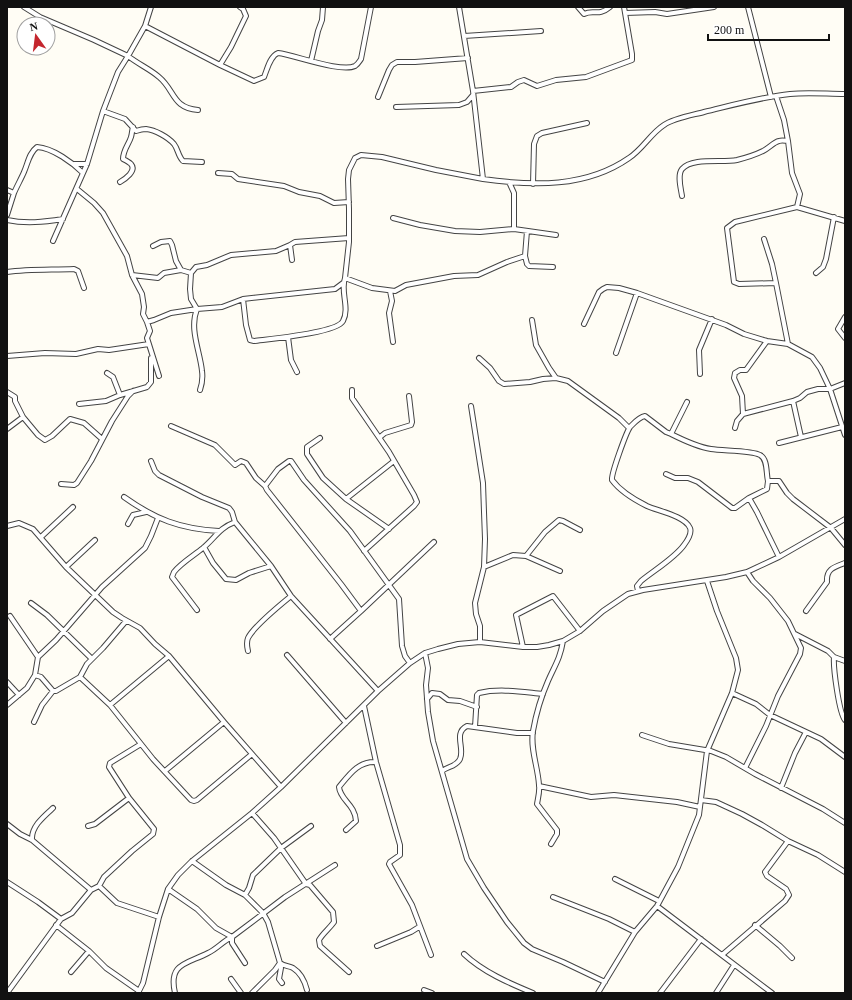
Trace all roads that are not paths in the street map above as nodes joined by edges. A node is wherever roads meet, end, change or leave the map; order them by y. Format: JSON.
{"nodes":[{"id":1,"x":24,"y":7,"type":"edge"},
{"id":2,"x":151,"y":7,"type":"edge"},
{"id":3,"x":240,"y":7,"type":"edge"},
{"id":4,"x":323,"y":7,"type":"edge"},
{"id":5,"x":371,"y":7,"type":"edge"},
{"id":6,"x":459,"y":7,"type":"edge"},
{"id":7,"x":578,"y":7,"type":"edge"},
{"id":8,"x":610,"y":7,"type":"edge"},
{"id":9,"x":624,"y":7,"type":"edge"},
{"id":10,"x":714,"y":7,"type":"edge"},
{"id":11,"x":748,"y":7,"type":"edge"},
{"id":12,"x":625,"y":13,"type":"junction"},
{"id":13,"x":146,"y":26,"type":"junction"},
{"id":14,"x":541,"y":31,"type":"dead end"},
{"id":15,"x":464,"y":36,"type":"junction"},
{"id":16,"x":128,"y":56,"type":"junction"},
{"id":17,"x":468,"y":58,"type":"junction"},
{"id":18,"x":311,"y":60,"type":"junction"},
{"id":19,"x":220,"y":65,"type":"junction"},
{"id":20,"x":473,"y":93,"type":"junction"},
{"id":21,"x":845,"y":94,"type":"edge"},
{"id":22,"x":773,"y":96,"type":"junction"},
{"id":23,"x":378,"y":97,"type":"dead end"},
{"id":24,"x":396,"y":106,"type":"dead end"},
{"id":25,"x":198,"y":110,"type":"dead end"},
{"id":26,"x":103,"y":111,"type":"junction"},
{"id":27,"x":587,"y":123,"type":"dead end"},
{"id":28,"x":133,"y":126,"type":"junction"},
{"id":29,"x":788,"y":141,"type":"junction"},
{"id":30,"x":202,"y":162,"type":"dead end"},
{"id":31,"x":74,"y":164,"type":"junction"},
{"id":32,"x":88,"y":164,"type":"junction"},
{"id":33,"x":218,"y":173,"type":"dead end"},
{"id":34,"x":83,"y":174,"type":"junction"},
{"id":35,"x":483,"y":178,"type":"junction"},
{"id":36,"x":120,"y":182,"type":"dead end"},
{"id":37,"x":509,"y":182,"type":"junction"},
{"id":38,"x":533,"y":184,"type":"junction"},
{"id":39,"x":77,"y":189,"type":"junction"},
{"id":40,"x":7,"y":190,"type":"edge"},
{"id":41,"x":14,"y":193,"type":"junction"},
{"id":42,"x":682,"y":196,"type":"dead end"},
{"id":43,"x":349,"y":202,"type":"junction"},
{"id":44,"x":797,"y":207,"type":"junction"},
{"id":45,"x":7,"y":216,"type":"edge"},
{"id":46,"x":834,"y":217,"type":"junction"},
{"id":47,"x":393,"y":218,"type":"dead end"},
{"id":48,"x":63,"y":219,"type":"junction"},
{"id":49,"x":7,"y":220,"type":"edge"},
{"id":50,"x":845,"y":220,"type":"edge"},
{"id":51,"x":514,"y":229,"type":"junction"},
{"id":52,"x":527,"y":231,"type":"junction"},
{"id":53,"x":556,"y":235,"type":"dead end"},
{"id":54,"x":349,"y":238,"type":"junction"},
{"id":55,"x":764,"y":239,"type":"dead end"},
{"id":56,"x":53,"y":241,"type":"dead end"},
{"id":57,"x":290,"y":245,"type":"junction"},
{"id":58,"x":153,"y":246,"type":"dead end"},
{"id":59,"x":525,"y":256,"type":"junction"},
{"id":60,"x":292,"y":260,"type":"dead end"},
{"id":61,"x":554,"y":267,"type":"dead end"},
{"id":62,"x":181,"y":270,"type":"junction"},
{"id":63,"x":7,"y":272,"type":"edge"},
{"id":64,"x":816,"y":273,"type":"dead end"},
{"id":65,"x":191,"y":274,"type":"junction"},
{"id":66,"x":132,"y":275,"type":"junction"},
{"id":67,"x":344,"y":280,"type":"junction"},
{"id":68,"x":776,"y":283,"type":"junction"},
{"id":69,"x":84,"y":288,"type":"dead end"},
{"id":70,"x":390,"y":291,"type":"junction"},
{"id":71,"x":637,"y":293,"type":"junction"},
{"id":72,"x":243,"y":299,"type":"junction"},
{"id":73,"x":197,"y":309,"type":"junction"},
{"id":74,"x":845,"y":317,"type":"edge"},
{"id":75,"x":532,"y":320,"type":"dead end"},
{"id":76,"x":712,"y":320,"type":"junction"},
{"id":77,"x":147,"y":322,"type":"junction"},
{"id":78,"x":584,"y":324,"type":"dead end"},
{"id":79,"x":288,"y":337,"type":"junction"},
{"id":80,"x":845,"y":338,"type":"edge"},
{"id":81,"x":767,"y":341,"type":"junction"},
{"id":82,"x":393,"y":342,"type":"dead end"},
{"id":83,"x":149,"y":344,"type":"junction"},
{"id":84,"x":788,"y":344,"type":"junction"},
{"id":85,"x":616,"y":353,"type":"dead end"},
{"id":86,"x":152,"y":355,"type":"junction"},
{"id":87,"x":7,"y":356,"type":"edge"},
{"id":88,"x":479,"y":358,"type":"dead end"},
{"id":89,"x":297,"y":372,"type":"dead end"},
{"id":90,"x":107,"y":373,"type":"dead end"},
{"id":91,"x":700,"y":374,"type":"dead end"},
{"id":92,"x":159,"y":376,"type":"dead end"},
{"id":93,"x":556,"y":378,"type":"junction"},
{"id":94,"x":845,"y":383,"type":"edge"},
{"id":95,"x":830,"y":389,"type":"junction"},
{"id":96,"x":200,"y":390,"type":"dead end"},
{"id":97,"x":352,"y":390,"type":"dead end"},
{"id":98,"x":133,"y":391,"type":"junction"},
{"id":99,"x":7,"y":392,"type":"edge"},
{"id":100,"x":120,"y":395,"type":"junction"},
{"id":101,"x":409,"y":396,"type":"dead end"},
{"id":102,"x":793,"y":401,"type":"junction"},
{"id":103,"x":687,"y":402,"type":"dead end"},
{"id":104,"x":79,"y":404,"type":"dead end"},
{"id":105,"x":471,"y":406,"type":"dead end"},
{"id":106,"x":743,"y":414,"type":"junction"},
{"id":107,"x":23,"y":417,"type":"junction"},
{"id":108,"x":171,"y":426,"type":"dead end"},
{"id":109,"x":629,"y":428,"type":"junction"},
{"id":110,"x":735,"y":428,"type":"dead end"},
{"id":111,"x":842,"y":428,"type":"junction"},
{"id":112,"x":7,"y":429,"type":"edge"},
{"id":113,"x":671,"y":434,"type":"junction"},
{"id":114,"x":845,"y":435,"type":"edge"},
{"id":115,"x":380,"y":437,"type":"junction"},
{"id":116,"x":801,"y":437,"type":"junction"},
{"id":117,"x":320,"y":438,"type":"dead end"},
{"id":118,"x":102,"y":439,"type":"junction"},
{"id":119,"x":780,"y":443,"type":"dead end"},
{"id":120,"x":151,"y":461,"type":"dead end"},
{"id":121,"x":394,"y":461,"type":"junction"},
{"id":122,"x":666,"y":474,"type":"dead end"},
{"id":123,"x":768,"y":481,"type":"junction"},
{"id":124,"x":61,"y":484,"type":"dead end"},
{"id":125,"x":265,"y":486,"type":"junction"},
{"id":126,"x":124,"y":497,"type":"dead end"},
{"id":127,"x":749,"y":498,"type":"junction"},
{"id":128,"x":346,"y":499,"type":"junction"},
{"id":129,"x":72,"y":507,"type":"dead end"},
{"id":130,"x":147,"y":512,"type":"junction"},
{"id":131,"x":158,"y":518,"type":"junction"},
{"id":132,"x":845,"y":519,"type":"edge"},
{"id":133,"x":235,"y":522,"type":"junction"},
{"id":134,"x":128,"y":524,"type":"dead end"},
{"id":135,"x":7,"y":526,"type":"edge"},
{"id":136,"x":831,"y":528,"type":"junction"},
{"id":137,"x":389,"y":529,"type":"junction"},
{"id":138,"x":580,"y":530,"type":"dead end"},
{"id":139,"x":219,"y":531,"type":"junction"},
{"id":140,"x":41,"y":537,"type":"junction"},
{"id":141,"x":95,"y":540,"type":"dead end"},
{"id":142,"x":434,"y":542,"type":"dead end"},
{"id":143,"x":845,"y":545,"type":"edge"},
{"id":144,"x":204,"y":547,"type":"junction"},
{"id":145,"x":364,"y":551,"type":"junction"},
{"id":146,"x":526,"y":556,"type":"junction"},
{"id":147,"x":779,"y":558,"type":"junction"},
{"id":148,"x":845,"y":563,"type":"edge"},
{"id":149,"x":271,"y":566,"type":"junction"},
{"id":150,"x":66,"y":567,"type":"junction"},
{"id":151,"x":484,"y":567,"type":"junction"},
{"id":152,"x":560,"y":571,"type":"dead end"},
{"id":153,"x":748,"y":572,"type":"junction"},
{"id":154,"x":707,"y":581,"type":"junction"},
{"id":155,"x":388,"y":585,"type":"junction"},
{"id":156,"x":638,"y":591,"type":"junction"},
{"id":157,"x":96,"y":594,"type":"junction"},
{"id":158,"x":291,"y":596,"type":"junction"},
{"id":159,"x":31,"y":603,"type":"dead end"},
{"id":160,"x":196,"y":610,"type":"dead end"},
{"id":161,"x":361,"y":611,"type":"junction"},
{"id":162,"x":806,"y":611,"type":"dead end"},
{"id":163,"x":10,"y":616,"type":"dead end"},
{"id":164,"x":126,"y":621,"type":"junction"},
{"id":165,"x":63,"y":631,"type":"junction"},
{"id":166,"x":580,"y":631,"type":"junction"},
{"id":167,"x":794,"y":633,"type":"junction"},
{"id":168,"x":330,"y":639,"type":"junction"},
{"id":169,"x":563,"y":641,"type":"junction"},
{"id":170,"x":480,"y":642,"type":"junction"},
{"id":171,"x":523,"y":647,"type":"junction"},
{"id":172,"x":248,"y":651,"type":"dead end"},
{"id":173,"x":425,"y":653,"type":"junction"},
{"id":174,"x":287,"y":655,"type":"dead end"},
{"id":175,"x":169,"y":656,"type":"junction"},
{"id":176,"x":38,"y":657,"type":"junction"},
{"id":177,"x":834,"y":657,"type":"junction"},
{"id":178,"x":92,"y":659,"type":"junction"},
{"id":179,"x":845,"y":661,"type":"edge"},
{"id":180,"x":410,"y":663,"type":"junction"},
{"id":181,"x":35,"y":675,"type":"junction"},
{"id":182,"x":80,"y":677,"type":"junction"},
{"id":183,"x":7,"y":682,"type":"edge"},
{"id":184,"x":53,"y":691,"type":"junction"},
{"id":185,"x":378,"y":691,"type":"junction"},
{"id":186,"x":732,"y":693,"type":"junction"},
{"id":187,"x":543,"y":694,"type":"junction"},
{"id":188,"x":19,"y":696,"type":"junction"},
{"id":189,"x":427,"y":699,"type":"junction"},
{"id":190,"x":7,"y":705,"type":"edge"},
{"id":191,"x":110,"y":705,"type":"junction"},
{"id":192,"x":364,"y":706,"type":"junction"},
{"id":193,"x":477,"y":707,"type":"junction"},
{"id":194,"x":770,"y":715,"type":"junction"},
{"id":195,"x":845,"y":720,"type":"edge"},
{"id":196,"x":34,"y":722,"type":"dead end"},
{"id":197,"x":224,"y":722,"type":"junction"},
{"id":198,"x":346,"y":723,"type":"junction"},
{"id":199,"x":475,"y":727,"type":"junction"},
{"id":200,"x":806,"y":732,"type":"junction"},
{"id":201,"x":533,"y":733,"type":"junction"},
{"id":202,"x":642,"y":735,"type":"dead end"},
{"id":203,"x":141,"y":744,"type":"junction"},
{"id":204,"x":707,"y":751,"type":"junction"},
{"id":205,"x":252,"y":754,"type":"junction"},
{"id":206,"x":845,"y":757,"type":"edge"},
{"id":207,"x":376,"y":762,"type":"junction"},
{"id":208,"x":745,"y":768,"type":"junction"},
{"id":209,"x":165,"y":771,"type":"junction"},
{"id":210,"x":442,"y":771,"type":"junction"},
{"id":211,"x":540,"y":786,"type":"junction"},
{"id":212,"x":281,"y":787,"type":"junction"},
{"id":213,"x":781,"y":788,"type":"junction"},
{"id":214,"x":129,"y":798,"type":"junction"},
{"id":215,"x":701,"y":800,"type":"junction"},
{"id":216,"x":700,"y":807,"type":"junction"},
{"id":217,"x":53,"y":808,"type":"dead end"},
{"id":218,"x":252,"y":813,"type":"junction"},
{"id":219,"x":845,"y":823,"type":"edge"},
{"id":220,"x":7,"y":824,"type":"edge"},
{"id":221,"x":88,"y":826,"type":"dead end"},
{"id":222,"x":311,"y":826,"type":"dead end"},
{"id":223,"x":346,"y":830,"type":"dead end"},
{"id":224,"x":32,"y":840,"type":"junction"},
{"id":225,"x":788,"y":841,"type":"junction"},
{"id":226,"x":551,"y":844,"type":"dead end"},
{"id":227,"x":280,"y":848,"type":"junction"},
{"id":228,"x":192,"y":861,"type":"junction"},
{"id":229,"x":335,"y":865,"type":"dead end"},
{"id":230,"x":845,"y":872,"type":"edge"},
{"id":231,"x":615,"y":879,"type":"dead end"},
{"id":232,"x":7,"y":882,"type":"edge"},
{"id":233,"x":306,"y":884,"type":"junction"},
{"id":234,"x":99,"y":886,"type":"junction"},
{"id":235,"x":168,"y":889,"type":"junction"},
{"id":236,"x":91,"y":890,"type":"junction"},
{"id":237,"x":245,"y":895,"type":"junction"},
{"id":238,"x":553,"y":897,"type":"dead end"},
{"id":239,"x":659,"y":901,"type":"junction"},
{"id":240,"x":657,"y":906,"type":"junction"},
{"id":241,"x":264,"y":913,"type":"junction"},
{"id":242,"x":159,"y":917,"type":"junction"},
{"id":243,"x":61,"y":919,"type":"junction"},
{"id":244,"x":56,"y":925,"type":"junction"},
{"id":245,"x":755,"y":925,"type":"junction"},
{"id":246,"x":419,"y":927,"type":"junction"},
{"id":247,"x":635,"y":932,"type":"junction"},
{"id":248,"x":232,"y":937,"type":"junction"},
{"id":249,"x":702,"y":939,"type":"junction"},
{"id":250,"x":376,"y":946,"type":"dead end"},
{"id":251,"x":89,"y":951,"type":"junction"},
{"id":252,"x":431,"y":954,"type":"dead end"},
{"id":253,"x":464,"y":954,"type":"dead end"},
{"id":254,"x":722,"y":955,"type":"junction"},
{"id":255,"x":792,"y":958,"type":"dead end"},
{"id":256,"x":245,"y":963,"type":"dead end"},
{"id":257,"x":280,"y":963,"type":"junction"},
{"id":258,"x":734,"y":965,"type":"junction"},
{"id":259,"x":71,"y":972,"type":"dead end"},
{"id":260,"x":349,"y":972,"type":"dead end"},
{"id":261,"x":231,"y":979,"type":"dead end"},
{"id":262,"x":605,"y":982,"type":"junction"},
{"id":263,"x":282,"y":983,"type":"dead end"},
{"id":264,"x":307,"y":990,"type":"dead end"},
{"id":265,"x":424,"y":990,"type":"dead end"},
{"id":266,"x":139,"y":992,"type":"edge"},
{"id":267,"x":7,"y":993,"type":"edge"},
{"id":268,"x":175,"y":993,"type":"edge"},
{"id":269,"x":241,"y":993,"type":"edge"},
{"id":270,"x":252,"y":993,"type":"edge"},
{"id":271,"x":432,"y":993,"type":"edge"},
{"id":272,"x":533,"y":993,"type":"edge"},
{"id":273,"x":598,"y":993,"type":"edge"},
{"id":274,"x":660,"y":993,"type":"edge"},
{"id":275,"x":716,"y":993,"type":"edge"},
{"id":276,"x":772,"y":993,"type":"edge"}],
"edges":[{"from":1,"to":16,"type":"street"},
{"from":2,"to":13,"type":"street"},
{"from":3,"to":19,"type":"street"},
{"from":4,"to":18,"type":"street"},
{"from":5,"to":18,"type":"street"},
{"from":6,"to":15,"type":"street"},
{"from":7,"to":8,"type":"street"},
{"from":9,"to":12,"type":"street"},
{"from":10,"to":12,"type":"street"},
{"from":11,"to":22,"type":"street"},
{"from":12,"to":20,"type":"street"},
{"from":13,"to":16,"type":"street"},
{"from":13,"to":19,"type":"street"},
{"from":14,"to":15,"type":"street"},
{"from":15,"to":17,"type":"street"},
{"from":16,"to":25,"type":"street"},
{"from":16,"to":26,"type":"street"},
{"from":17,"to":20,"type":"street"},
{"from":17,"to":23,"type":"street"},
{"from":18,"to":19,"type":"street"},
{"from":20,"to":24,"type":"street"},
{"from":20,"to":35,"type":"street"},
{"from":21,"to":22,"type":"street"},
{"from":22,"to":29,"type":"street"},
{"from":22,"to":38,"type":"street"},
{"from":26,"to":28,"type":"street"},
{"from":26,"to":32,"type":"street"},
{"from":27,"to":38,"type":"street"},
{"from":28,"to":30,"type":"street"},
{"from":28,"to":36,"type":"street"},
{"from":29,"to":42,"type":"street"},
{"from":29,"to":44,"type":"street"},
{"from":31,"to":32,"type":"street"},
{"from":31,"to":34,"type":"street"},
{"from":31,"to":41,"type":"street"},
{"from":32,"to":34,"type":"street"},
{"from":33,"to":43,"type":"street"},
{"from":34,"to":39,"type":"street"},
{"from":35,"to":37,"type":"street"},
{"from":35,"to":43,"type":"street"},
{"from":37,"to":38,"type":"street"},
{"from":37,"to":51,"type":"street"},
{"from":39,"to":48,"type":"street"},
{"from":39,"to":66,"type":"street"},
{"from":40,"to":41,"type":"street"},
{"from":41,"to":45,"type":"street"},
{"from":43,"to":54,"type":"street"},
{"from":44,"to":46,"type":"street"},
{"from":44,"to":68,"type":"street"},
{"from":46,"to":50,"type":"street"},
{"from":46,"to":64,"type":"street"},
{"from":47,"to":51,"type":"street"},
{"from":48,"to":49,"type":"street"},
{"from":48,"to":56,"type":"street"},
{"from":51,"to":52,"type":"street"},
{"from":52,"to":53,"type":"street"},
{"from":52,"to":59,"type":"street"},
{"from":54,"to":57,"type":"street"},
{"from":54,"to":67,"type":"street"},
{"from":55,"to":68,"type":"street"},
{"from":57,"to":60,"type":"street"},
{"from":57,"to":65,"type":"street"},
{"from":58,"to":62,"type":"street"},
{"from":59,"to":61,"type":"street"},
{"from":59,"to":70,"type":"street"},
{"from":62,"to":65,"type":"street"},
{"from":62,"to":66,"type":"street"},
{"from":63,"to":69,"type":"street"},
{"from":65,"to":73,"type":"street"},
{"from":66,"to":77,"type":"street"},
{"from":67,"to":70,"type":"street"},
{"from":67,"to":72,"type":"street"},
{"from":67,"to":79,"type":"street"},
{"from":68,"to":84,"type":"street"},
{"from":70,"to":82,"type":"street"},
{"from":71,"to":76,"type":"street"},
{"from":71,"to":78,"type":"street"},
{"from":71,"to":85,"type":"street"},
{"from":72,"to":73,"type":"street"},
{"from":72,"to":79,"type":"street"},
{"from":73,"to":77,"type":"street"},
{"from":73,"to":96,"type":"street"},
{"from":74,"to":80,"type":"street"},
{"from":75,"to":93,"type":"street"},
{"from":76,"to":81,"type":"street"},
{"from":76,"to":91,"type":"street"},
{"from":77,"to":83,"type":"street"},
{"from":79,"to":89,"type":"street"},
{"from":81,"to":84,"type":"street"},
{"from":81,"to":106,"type":"street"},
{"from":83,"to":86,"type":"street"},
{"from":83,"to":87,"type":"street"},
{"from":84,"to":95,"type":"street"},
{"from":86,"to":92,"type":"street"},
{"from":86,"to":98,"type":"street"},
{"from":88,"to":93,"type":"street"},
{"from":90,"to":100,"type":"street"},
{"from":93,"to":109,"type":"street"},
{"from":94,"to":95,"type":"street"},
{"from":95,"to":102,"type":"street"},
{"from":95,"to":111,"type":"street"},
{"from":97,"to":115,"type":"street"},
{"from":98,"to":100,"type":"street"},
{"from":98,"to":118,"type":"street"},
{"from":99,"to":107,"type":"street"},
{"from":100,"to":104,"type":"street"},
{"from":101,"to":115,"type":"street"},
{"from":102,"to":106,"type":"street"},
{"from":102,"to":116,"type":"street"},
{"from":103,"to":113,"type":"street"},
{"from":105,"to":151,"type":"street"},
{"from":106,"to":110,"type":"street"},
{"from":107,"to":112,"type":"street"},
{"from":107,"to":118,"type":"street"},
{"from":108,"to":125,"type":"street"},
{"from":109,"to":113,"type":"street"},
{"from":109,"to":156,"type":"street"},
{"from":111,"to":114,"type":"street"},
{"from":111,"to":116,"type":"street"},
{"from":113,"to":123,"type":"street"},
{"from":115,"to":121,"type":"street"},
{"from":116,"to":119,"type":"street"},
{"from":117,"to":128,"type":"street"},
{"from":118,"to":124,"type":"street"},
{"from":120,"to":133,"type":"street"},
{"from":121,"to":128,"type":"street"},
{"from":121,"to":137,"type":"street"},
{"from":122,"to":127,"type":"street"},
{"from":123,"to":127,"type":"street"},
{"from":123,"to":136,"type":"street"},
{"from":125,"to":145,"type":"street"},
{"from":125,"to":161,"type":"street"},
{"from":126,"to":130,"type":"street"},
{"from":127,"to":147,"type":"street"},
{"from":128,"to":137,"type":"street"},
{"from":129,"to":140,"type":"street"},
{"from":130,"to":131,"type":"street"},
{"from":130,"to":134,"type":"street"},
{"from":131,"to":139,"type":"street"},
{"from":131,"to":157,"type":"street"},
{"from":132,"to":136,"type":"street"},
{"from":133,"to":139,"type":"street"},
{"from":133,"to":149,"type":"street"},
{"from":135,"to":140,"type":"street"},
{"from":136,"to":143,"type":"street"},
{"from":136,"to":147,"type":"street"},
{"from":137,"to":145,"type":"street"},
{"from":138,"to":146,"type":"street"},
{"from":139,"to":144,"type":"street"},
{"from":140,"to":150,"type":"street"},
{"from":141,"to":150,"type":"street"},
{"from":142,"to":155,"type":"street"},
{"from":144,"to":149,"type":"street"},
{"from":144,"to":160,"type":"street"},
{"from":145,"to":155,"type":"street"},
{"from":146,"to":151,"type":"street"},
{"from":146,"to":152,"type":"street"},
{"from":147,"to":153,"type":"street"},
{"from":148,"to":162,"type":"street"},
{"from":149,"to":158,"type":"street"},
{"from":150,"to":157,"type":"street"},
{"from":151,"to":170,"type":"street"},
{"from":153,"to":154,"type":"street"},
{"from":153,"to":167,"type":"street"},
{"from":154,"to":156,"type":"street"},
{"from":154,"to":186,"type":"street"},
{"from":155,"to":161,"type":"street"},
{"from":155,"to":180,"type":"street"},
{"from":156,"to":166,"type":"street"},
{"from":157,"to":164,"type":"street"},
{"from":157,"to":165,"type":"street"},
{"from":158,"to":168,"type":"street"},
{"from":158,"to":172,"type":"street"},
{"from":159,"to":165,"type":"street"},
{"from":161,"to":168,"type":"street"},
{"from":163,"to":176,"type":"street"},
{"from":164,"to":175,"type":"street"},
{"from":164,"to":178,"type":"street"},
{"from":165,"to":176,"type":"street"},
{"from":165,"to":178,"type":"street"},
{"from":166,"to":169,"type":"street"},
{"from":166,"to":171,"type":"street"},
{"from":167,"to":177,"type":"street"},
{"from":167,"to":194,"type":"street"},
{"from":168,"to":185,"type":"street"},
{"from":169,"to":171,"type":"street"},
{"from":169,"to":187,"type":"street"},
{"from":170,"to":171,"type":"street"},
{"from":170,"to":173,"type":"street"},
{"from":173,"to":180,"type":"street"},
{"from":173,"to":189,"type":"street"},
{"from":174,"to":198,"type":"street"},
{"from":175,"to":191,"type":"street"},
{"from":175,"to":197,"type":"street"},
{"from":176,"to":181,"type":"street"},
{"from":177,"to":179,"type":"street"},
{"from":177,"to":195,"type":"street"},
{"from":178,"to":182,"type":"street"},
{"from":180,"to":185,"type":"street"},
{"from":181,"to":184,"type":"street"},
{"from":181,"to":188,"type":"street"},
{"from":182,"to":184,"type":"street"},
{"from":182,"to":191,"type":"street"},
{"from":183,"to":188,"type":"street"},
{"from":184,"to":196,"type":"street"},
{"from":185,"to":192,"type":"street"},
{"from":186,"to":194,"type":"street"},
{"from":186,"to":204,"type":"street"},
{"from":187,"to":193,"type":"street"},
{"from":187,"to":201,"type":"street"},
{"from":188,"to":190,"type":"street"},
{"from":189,"to":193,"type":"street"},
{"from":189,"to":210,"type":"street"},
{"from":191,"to":203,"type":"street"},
{"from":192,"to":198,"type":"street"},
{"from":192,"to":207,"type":"street"},
{"from":193,"to":199,"type":"street"},
{"from":194,"to":200,"type":"street"},
{"from":194,"to":208,"type":"street"},
{"from":197,"to":205,"type":"street"},
{"from":197,"to":209,"type":"street"},
{"from":198,"to":212,"type":"street"},
{"from":199,"to":201,"type":"street"},
{"from":199,"to":210,"type":"street"},
{"from":200,"to":206,"type":"street"},
{"from":200,"to":213,"type":"street"},
{"from":201,"to":211,"type":"street"},
{"from":202,"to":204,"type":"street"},
{"from":203,"to":209,"type":"street"},
{"from":203,"to":214,"type":"street"},
{"from":204,"to":208,"type":"street"},
{"from":204,"to":215,"type":"street"},
{"from":205,"to":209,"type":"street"},
{"from":205,"to":212,"type":"street"},
{"from":207,"to":223,"type":"street"},
{"from":207,"to":246,"type":"street"},
{"from":208,"to":213,"type":"street"},
{"from":210,"to":262,"type":"street"},
{"from":211,"to":216,"type":"street"},
{"from":211,"to":226,"type":"street"},
{"from":212,"to":218,"type":"street"},
{"from":213,"to":219,"type":"street"},
{"from":214,"to":221,"type":"street"},
{"from":214,"to":234,"type":"street"},
{"from":215,"to":216,"type":"street"},
{"from":215,"to":225,"type":"street"},
{"from":216,"to":239,"type":"street"},
{"from":217,"to":224,"type":"street"},
{"from":218,"to":227,"type":"street"},
{"from":218,"to":228,"type":"street"},
{"from":220,"to":224,"type":"street"},
{"from":222,"to":227,"type":"street"},
{"from":224,"to":236,"type":"street"},
{"from":225,"to":230,"type":"street"},
{"from":225,"to":245,"type":"street"},
{"from":227,"to":233,"type":"street"},
{"from":227,"to":237,"type":"street"},
{"from":228,"to":235,"type":"street"},
{"from":228,"to":237,"type":"street"},
{"from":229,"to":233,"type":"street"},
{"from":231,"to":239,"type":"street"},
{"from":232,"to":243,"type":"street"},
{"from":233,"to":241,"type":"street"},
{"from":233,"to":260,"type":"street"},
{"from":234,"to":236,"type":"street"},
{"from":234,"to":242,"type":"street"},
{"from":235,"to":242,"type":"street"},
{"from":235,"to":248,"type":"street"},
{"from":236,"to":243,"type":"street"},
{"from":237,"to":241,"type":"street"},
{"from":238,"to":247,"type":"street"},
{"from":239,"to":240,"type":"street"},
{"from":240,"to":247,"type":"street"},
{"from":240,"to":249,"type":"street"},
{"from":241,"to":248,"type":"street"},
{"from":241,"to":257,"type":"street"},
{"from":242,"to":266,"type":"street"},
{"from":243,"to":244,"type":"street"},
{"from":244,"to":251,"type":"street"},
{"from":244,"to":267,"type":"street"},
{"from":245,"to":254,"type":"street"},
{"from":245,"to":255,"type":"street"},
{"from":246,"to":250,"type":"street"},
{"from":246,"to":252,"type":"street"},
{"from":247,"to":262,"type":"street"},
{"from":248,"to":256,"type":"street"},
{"from":248,"to":268,"type":"street"},
{"from":249,"to":254,"type":"street"},
{"from":249,"to":274,"type":"street"},
{"from":251,"to":259,"type":"street"},
{"from":251,"to":266,"type":"street"},
{"from":253,"to":272,"type":"street"},
{"from":254,"to":258,"type":"street"},
{"from":257,"to":263,"type":"street"},
{"from":257,"to":264,"type":"street"},
{"from":257,"to":270,"type":"street"},
{"from":258,"to":275,"type":"street"},
{"from":258,"to":276,"type":"street"},
{"from":261,"to":269,"type":"street"},
{"from":262,"to":273,"type":"street"},
{"from":265,"to":271,"type":"street"}]}
